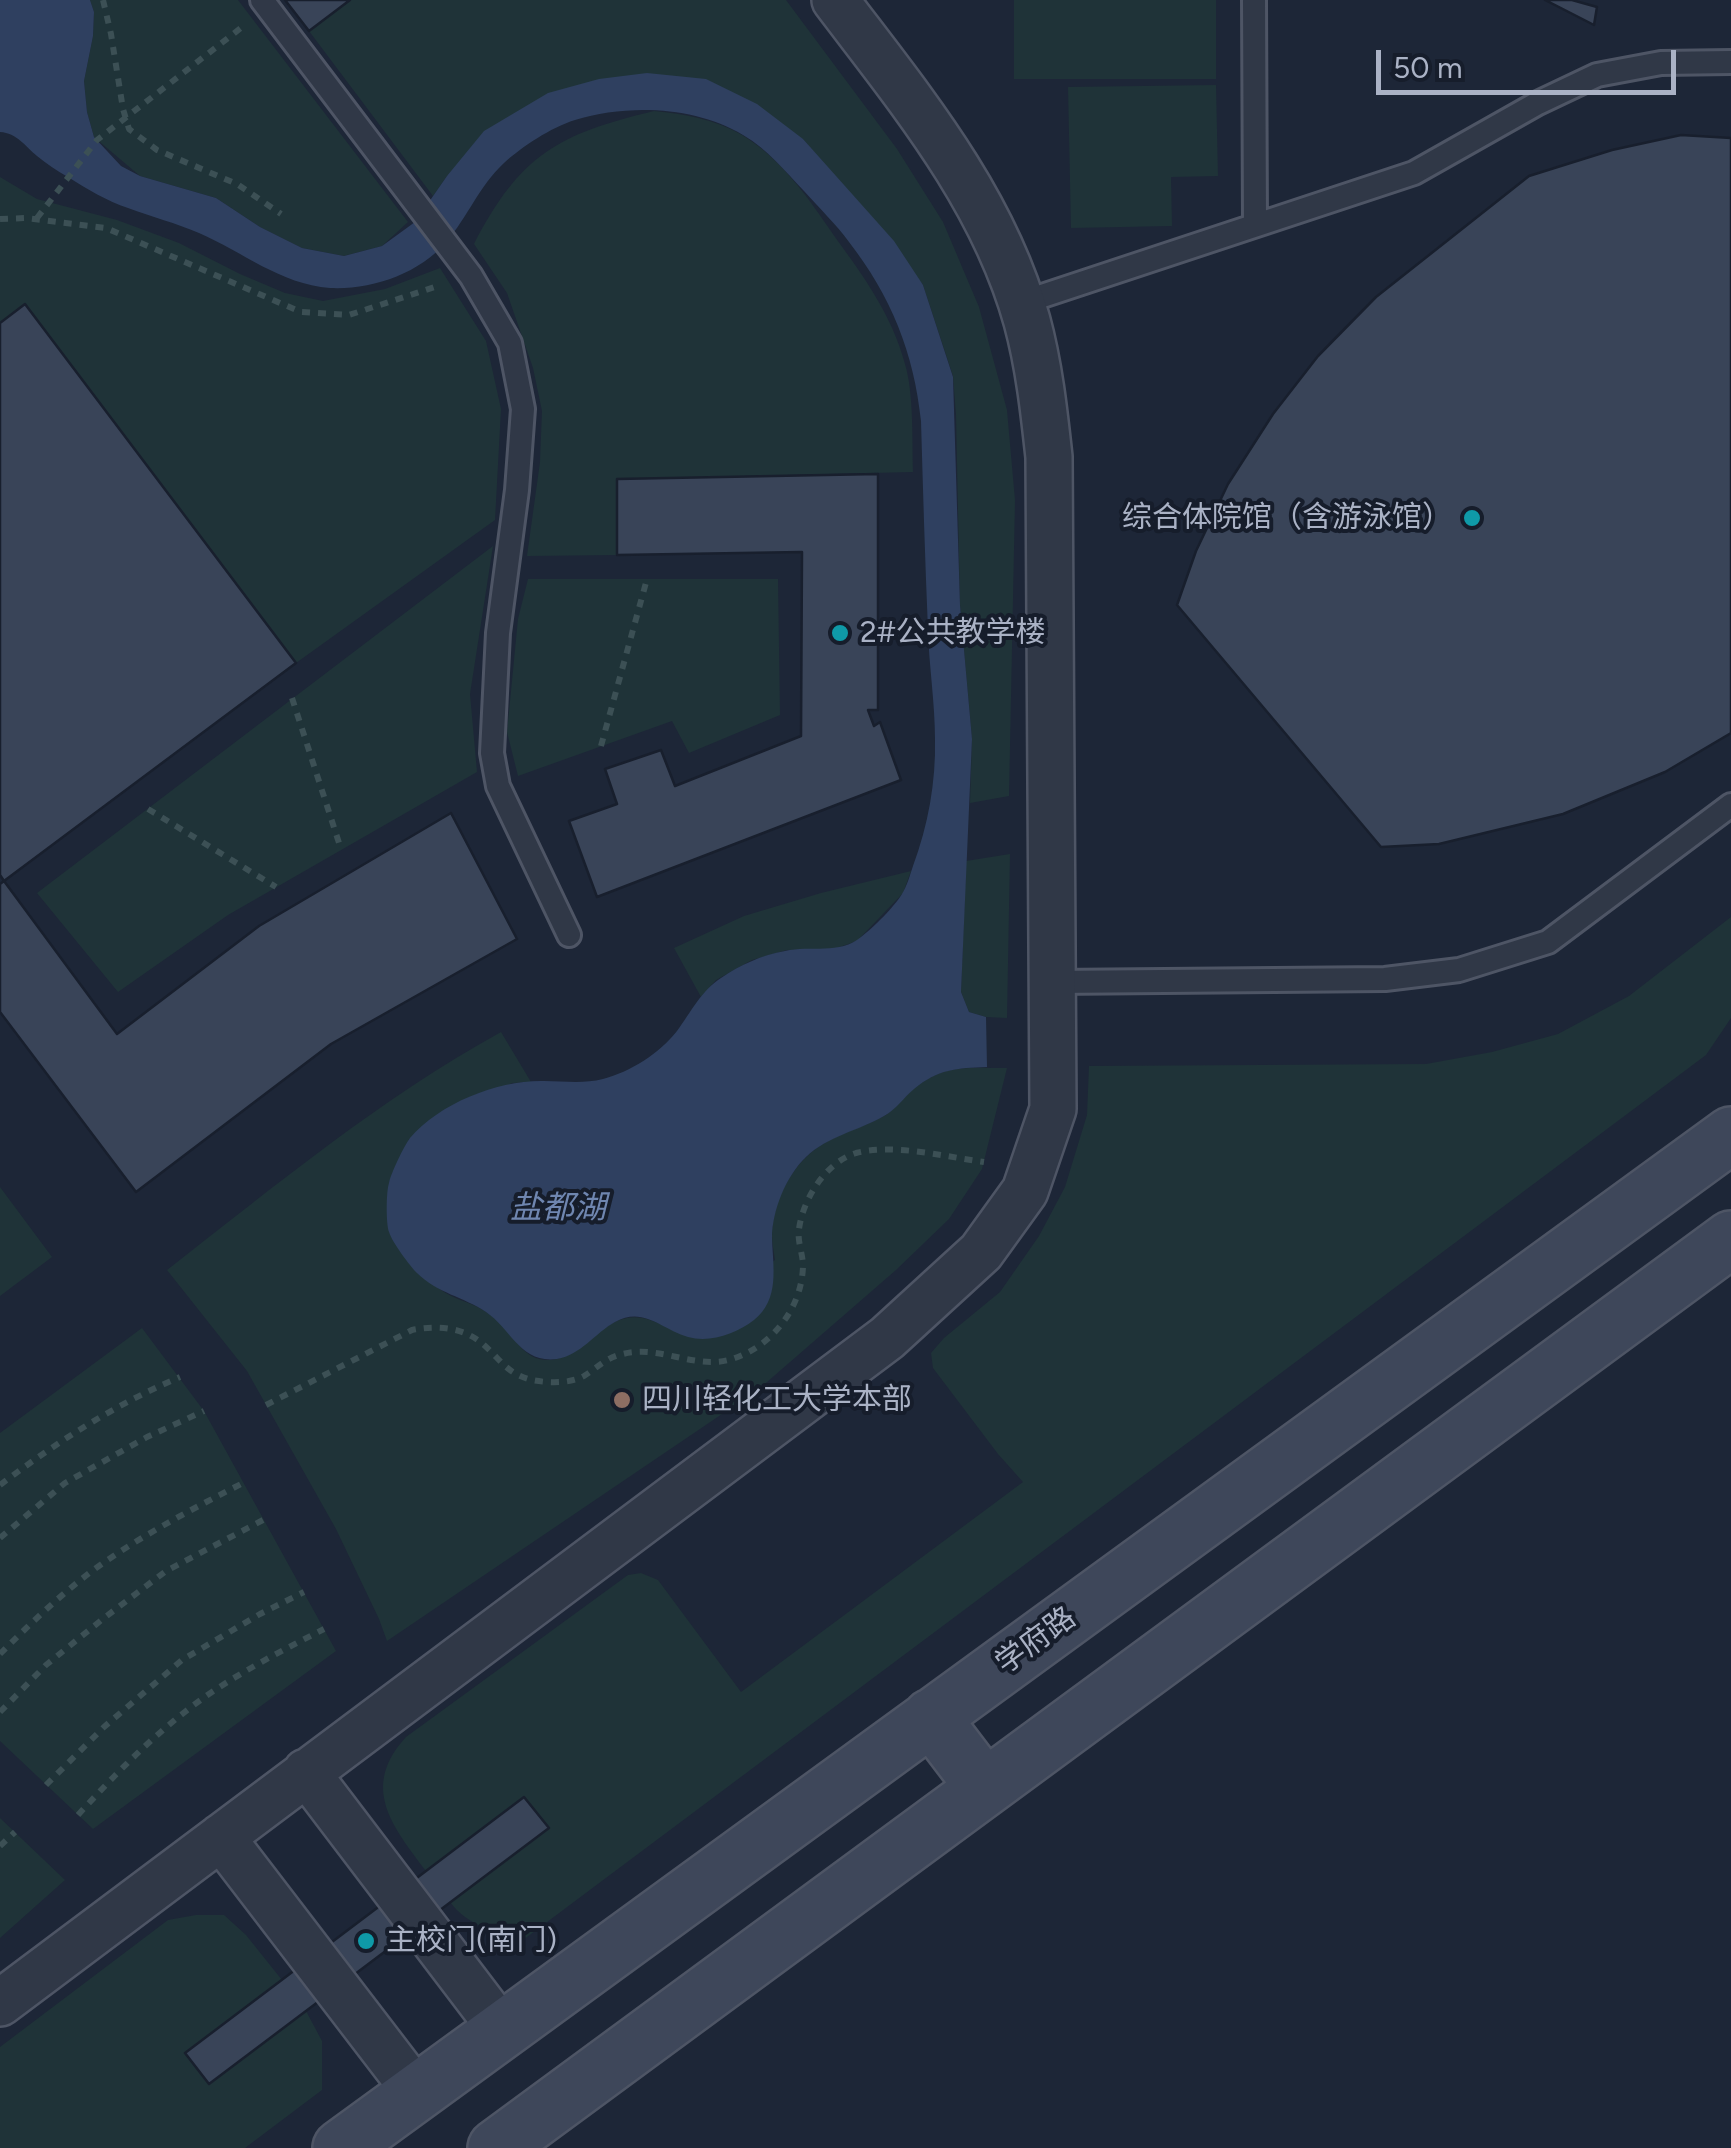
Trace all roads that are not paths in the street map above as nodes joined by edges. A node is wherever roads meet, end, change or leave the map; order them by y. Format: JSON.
{"nodes":[{"id":1,"x":835,"y":0,"type":"edge"},
{"id":2,"x":1254,"y":0,"type":"edge"},
{"id":3,"x":265,"y":4,"type":"edge"},
{"id":4,"x":1731,"y":62,"type":"edge"},
{"id":5,"x":1255,"y":224,"type":"junction"},
{"id":6,"x":1021,"y":304,"type":"junction"},
{"id":7,"x":1731,"y":804,"type":"edge"},
{"id":8,"x":569,"y":935,"type":"dead end"},
{"id":9,"x":1052,"y":982,"type":"junction"},
{"id":10,"x":1731,"y":1135,"type":"edge"},
{"id":11,"x":1731,"y":1240,"type":"edge"},
{"id":12,"x":931,"y":1717,"type":"junction"},
{"id":13,"x":306,"y":1772,"type":"junction"},
{"id":14,"x":985,"y":1788,"type":"junction"},
{"id":15,"x":221,"y":1837,"type":"junction"},
{"id":16,"x":0,"y":2003,"type":"edge"},
{"id":17,"x":502,"y":2030,"type":"junction"},
{"id":18,"x":416,"y":2093,"type":"junction"},
{"id":19,"x":341,"y":2148,"type":"edge"},
{"id":20,"x":496,"y":2148,"type":"edge"}],
"edges":[{"from":1,"to":6,"type":"street"},
{"from":2,"to":5,"type":"lane"},
{"from":3,"to":8,"type":"lane"},
{"from":4,"to":5,"type":"lane"},
{"from":5,"to":6,"type":"lane"},
{"from":6,"to":9,"type":"street"},
{"from":7,"to":9,"type":"lane"},
{"from":9,"to":13,"type":"street"},
{"from":10,"to":12,"type":"main road","name":"学府路"},
{"from":11,"to":14,"type":"main road"},
{"from":12,"to":14,"type":"main road"},
{"from":12,"to":17,"type":"main road","name":"学府路"},
{"from":13,"to":15,"type":"street"},
{"from":13,"to":17,"type":"street"},
{"from":14,"to":20,"type":"main road"},
{"from":15,"to":16,"type":"street"},
{"from":15,"to":18,"type":"street"},
{"from":17,"to":18,"type":"main road","name":"学府路"},
{"from":18,"to":19,"type":"main road","name":"学府路"}]}
